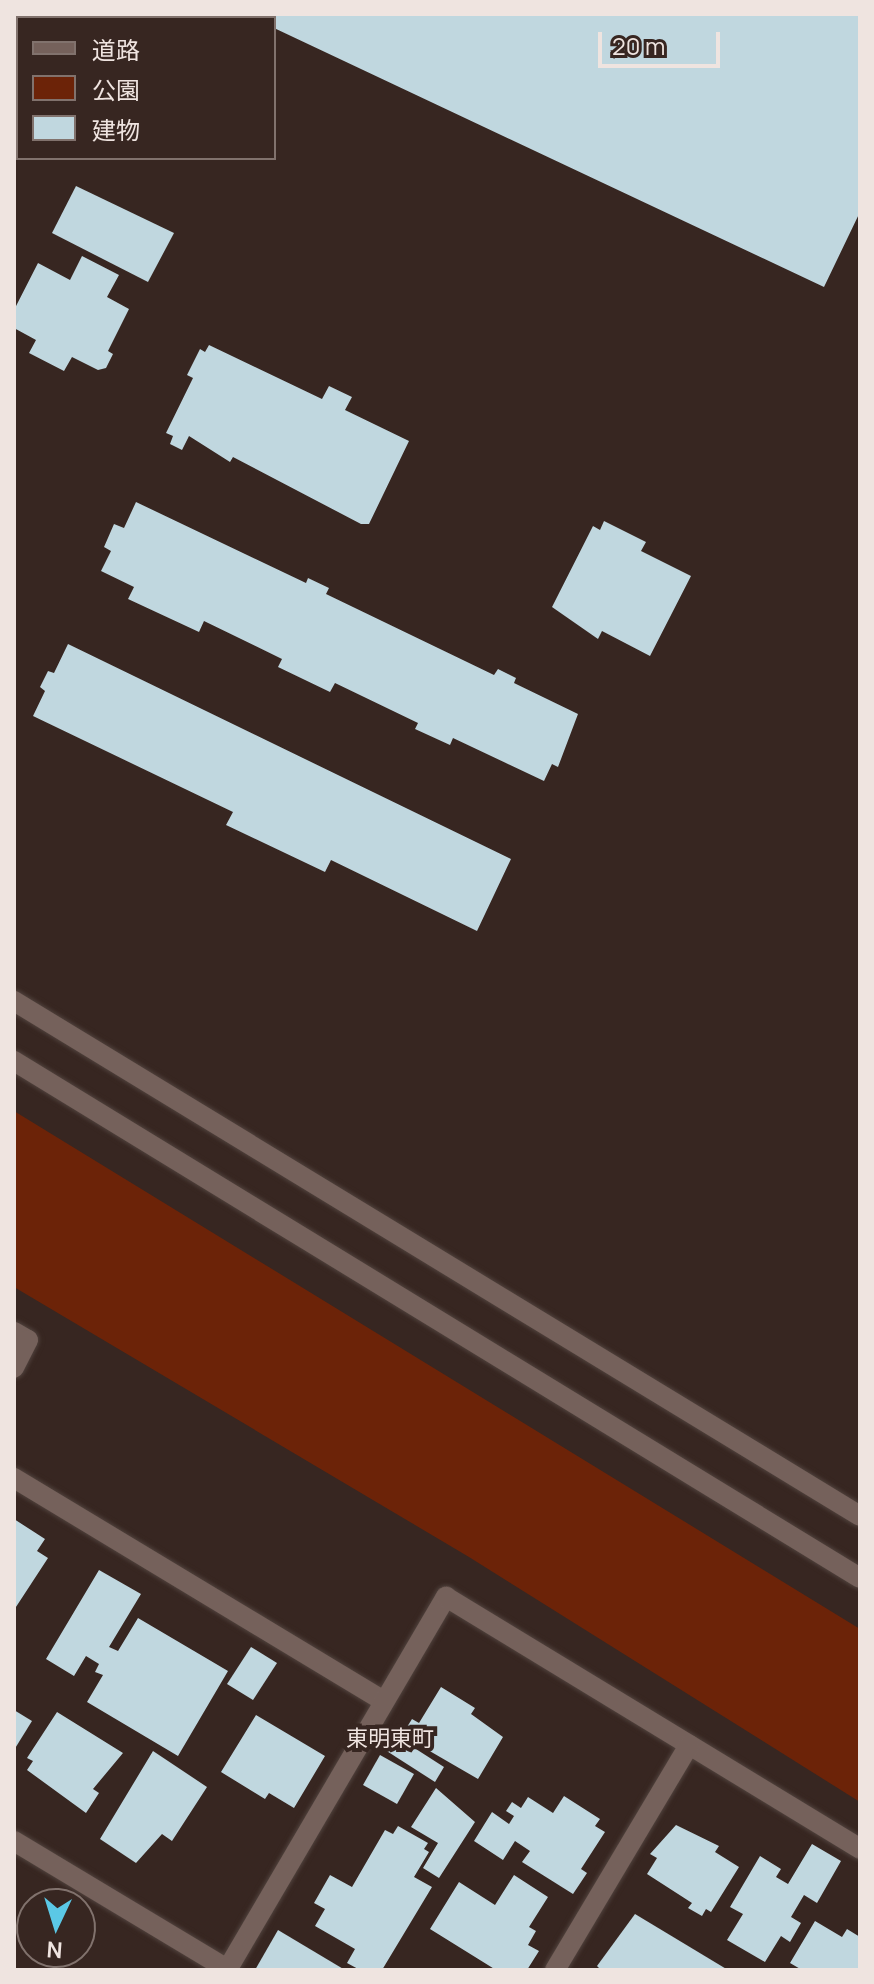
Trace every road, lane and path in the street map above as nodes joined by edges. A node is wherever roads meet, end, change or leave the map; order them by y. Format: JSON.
{"nodes":[{"id":1,"x":14,"y":1001,"type":"edge"},
{"id":2,"x":14,"y":1061,"type":"edge"},
{"id":3,"x":14,"y":1332,"type":"edge"},
{"id":4,"x":14,"y":1368,"type":"edge"},
{"id":5,"x":14,"y":1478,"type":"edge"},
{"id":6,"x":860,"y":1516,"type":"edge"},
{"id":7,"x":860,"y":1578,"type":"edge"},
{"id":8,"x":384,"y":1701,"type":"junction"},
{"id":9,"x":689,"y":1745,"type":"junction"},
{"id":10,"x":14,"y":1841,"type":"edge"},
{"id":11,"x":860,"y":1849,"type":"edge"},
{"id":12,"x":227,"y":1970,"type":"edge"},
{"id":13,"x":555,"y":1970,"type":"edge"}],
"edges":[{"from":1,"to":6,"type":"street"},
{"from":2,"to":7,"type":"street"},
{"from":3,"to":4,"type":"street"},
{"from":5,"to":8,"type":"street"},
{"from":8,"to":9,"type":"street"},
{"from":8,"to":12,"type":"street"},
{"from":9,"to":11,"type":"street"},
{"from":9,"to":13,"type":"street"},
{"from":10,"to":12,"type":"street"}]}
